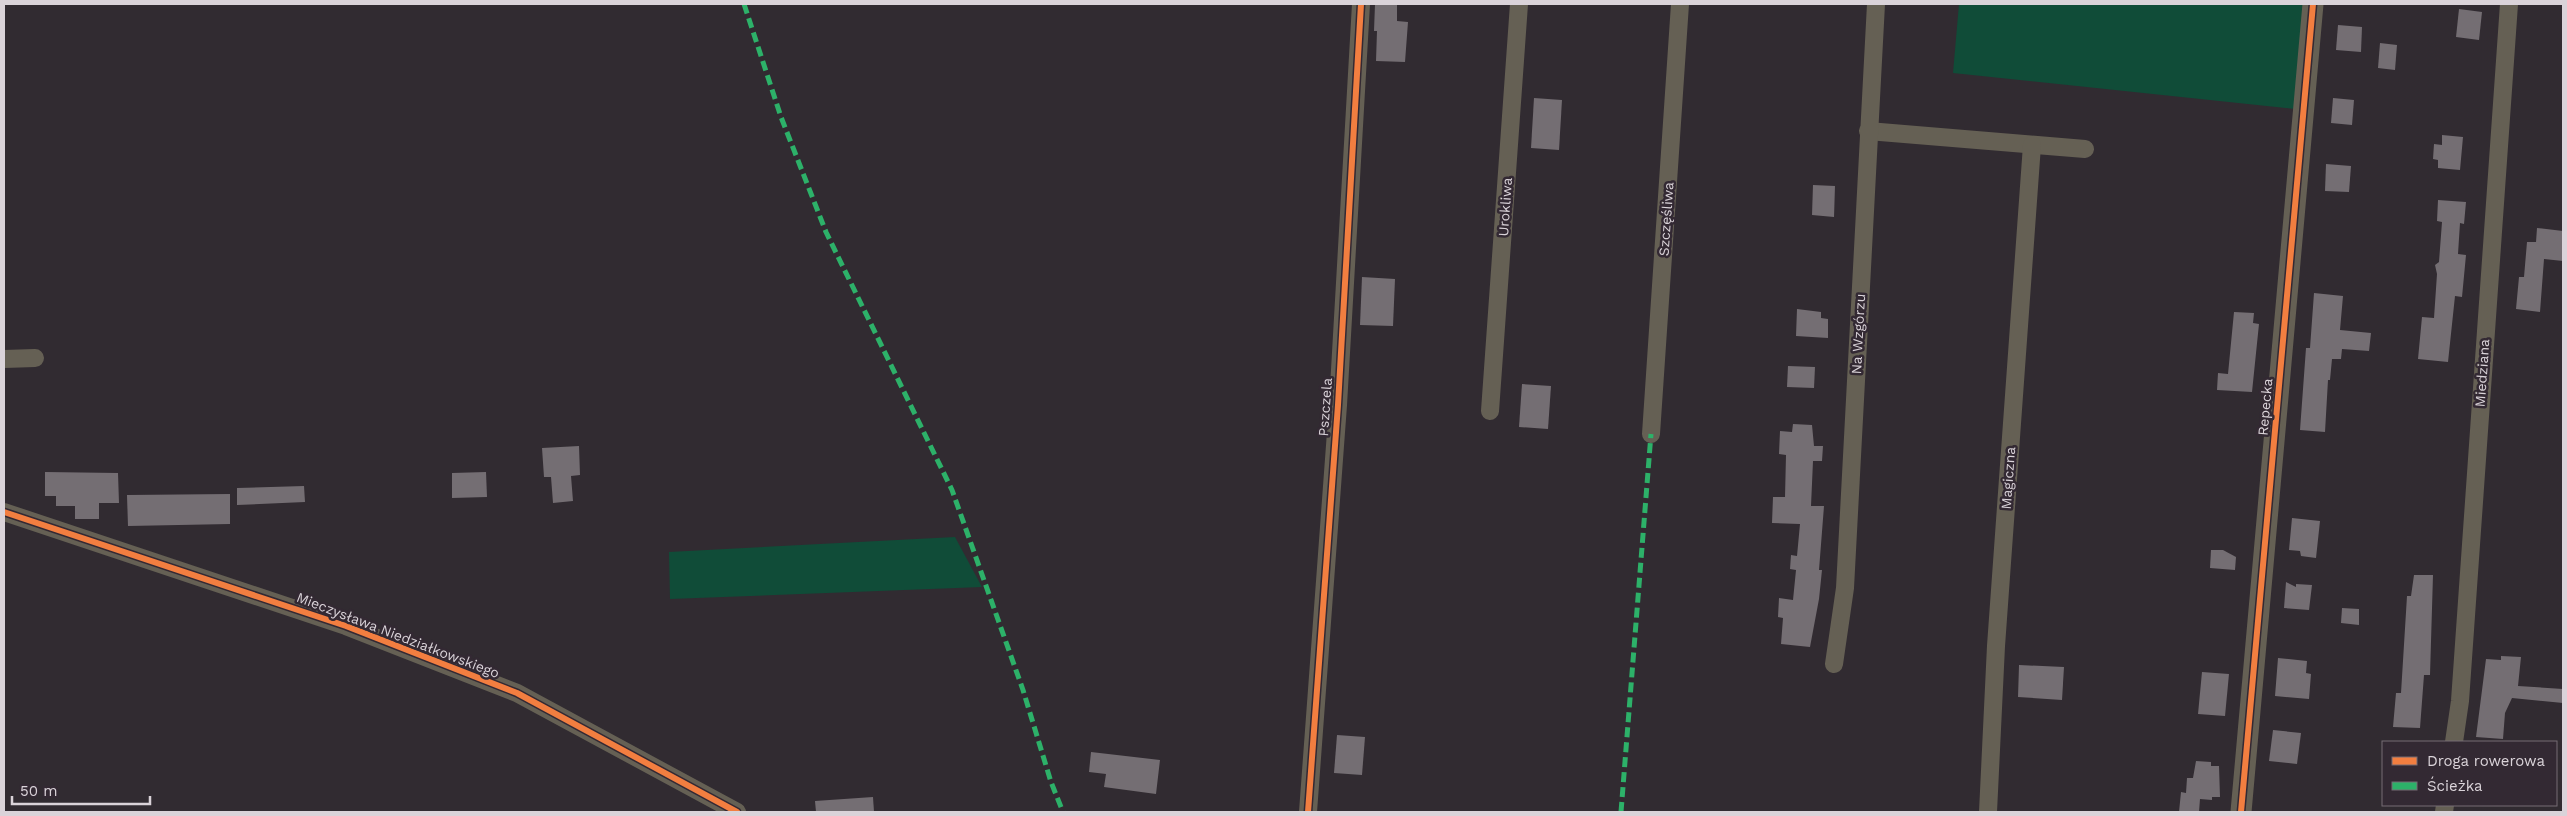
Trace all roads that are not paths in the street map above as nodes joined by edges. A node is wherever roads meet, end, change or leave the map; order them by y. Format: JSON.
{"nodes":[{"id":1,"x":1361,"y":4,"type":"edge"},
{"id":2,"x":1519,"y":4,"type":"edge"},
{"id":3,"x":1680,"y":4,"type":"edge"},
{"id":4,"x":1876,"y":4,"type":"edge"},
{"id":5,"x":2313,"y":4,"type":"edge"},
{"id":6,"x":2510,"y":4,"type":"edge"},
{"id":7,"x":1868,"y":131,"type":"junction"},
{"id":8,"x":2032,"y":145,"type":"junction"},
{"id":9,"x":2085,"y":149,"type":"dead end"},
{"id":10,"x":35,"y":358,"type":"dead end"},
{"id":11,"x":4,"y":359,"type":"edge"},
{"id":12,"x":1490,"y":411,"type":"dead end"},
{"id":13,"x":1651,"y":434,"type":"dead end"},
{"id":14,"x":4,"y":512,"type":"edge"},
{"id":15,"x":1834,"y":664,"type":"dead end"},
{"id":16,"x":2454,"y":741,"type":"edge"},
{"id":17,"x":737,"y":812,"type":"edge"},
{"id":18,"x":1308,"y":812,"type":"edge"},
{"id":19,"x":1988,"y":812,"type":"edge"},
{"id":20,"x":2241,"y":812,"type":"edge"}],
"edges":[{"from":1,"to":18,"type":"street","name":"Pszczela"},
{"from":2,"to":12,"type":"street","name":"Urokliwa"},
{"from":3,"to":13,"type":"street","name":"Szczęśliwa"},
{"from":4,"to":7,"type":"street","name":"Na Wzgórzu"},
{"from":5,"to":20,"type":"street","name":"Repecka"},
{"from":6,"to":16,"type":"street","name":"Miedziana"},
{"from":7,"to":8,"type":"street"},
{"from":7,"to":15,"type":"street","name":"Na Wzgórzu"},
{"from":8,"to":9,"type":"street"},
{"from":8,"to":19,"type":"street","name":"Magiczna"},
{"from":10,"to":11,"type":"street"},
{"from":14,"to":17,"type":"street","name":"Mieczysława Niedziałkowskiego"}]}
